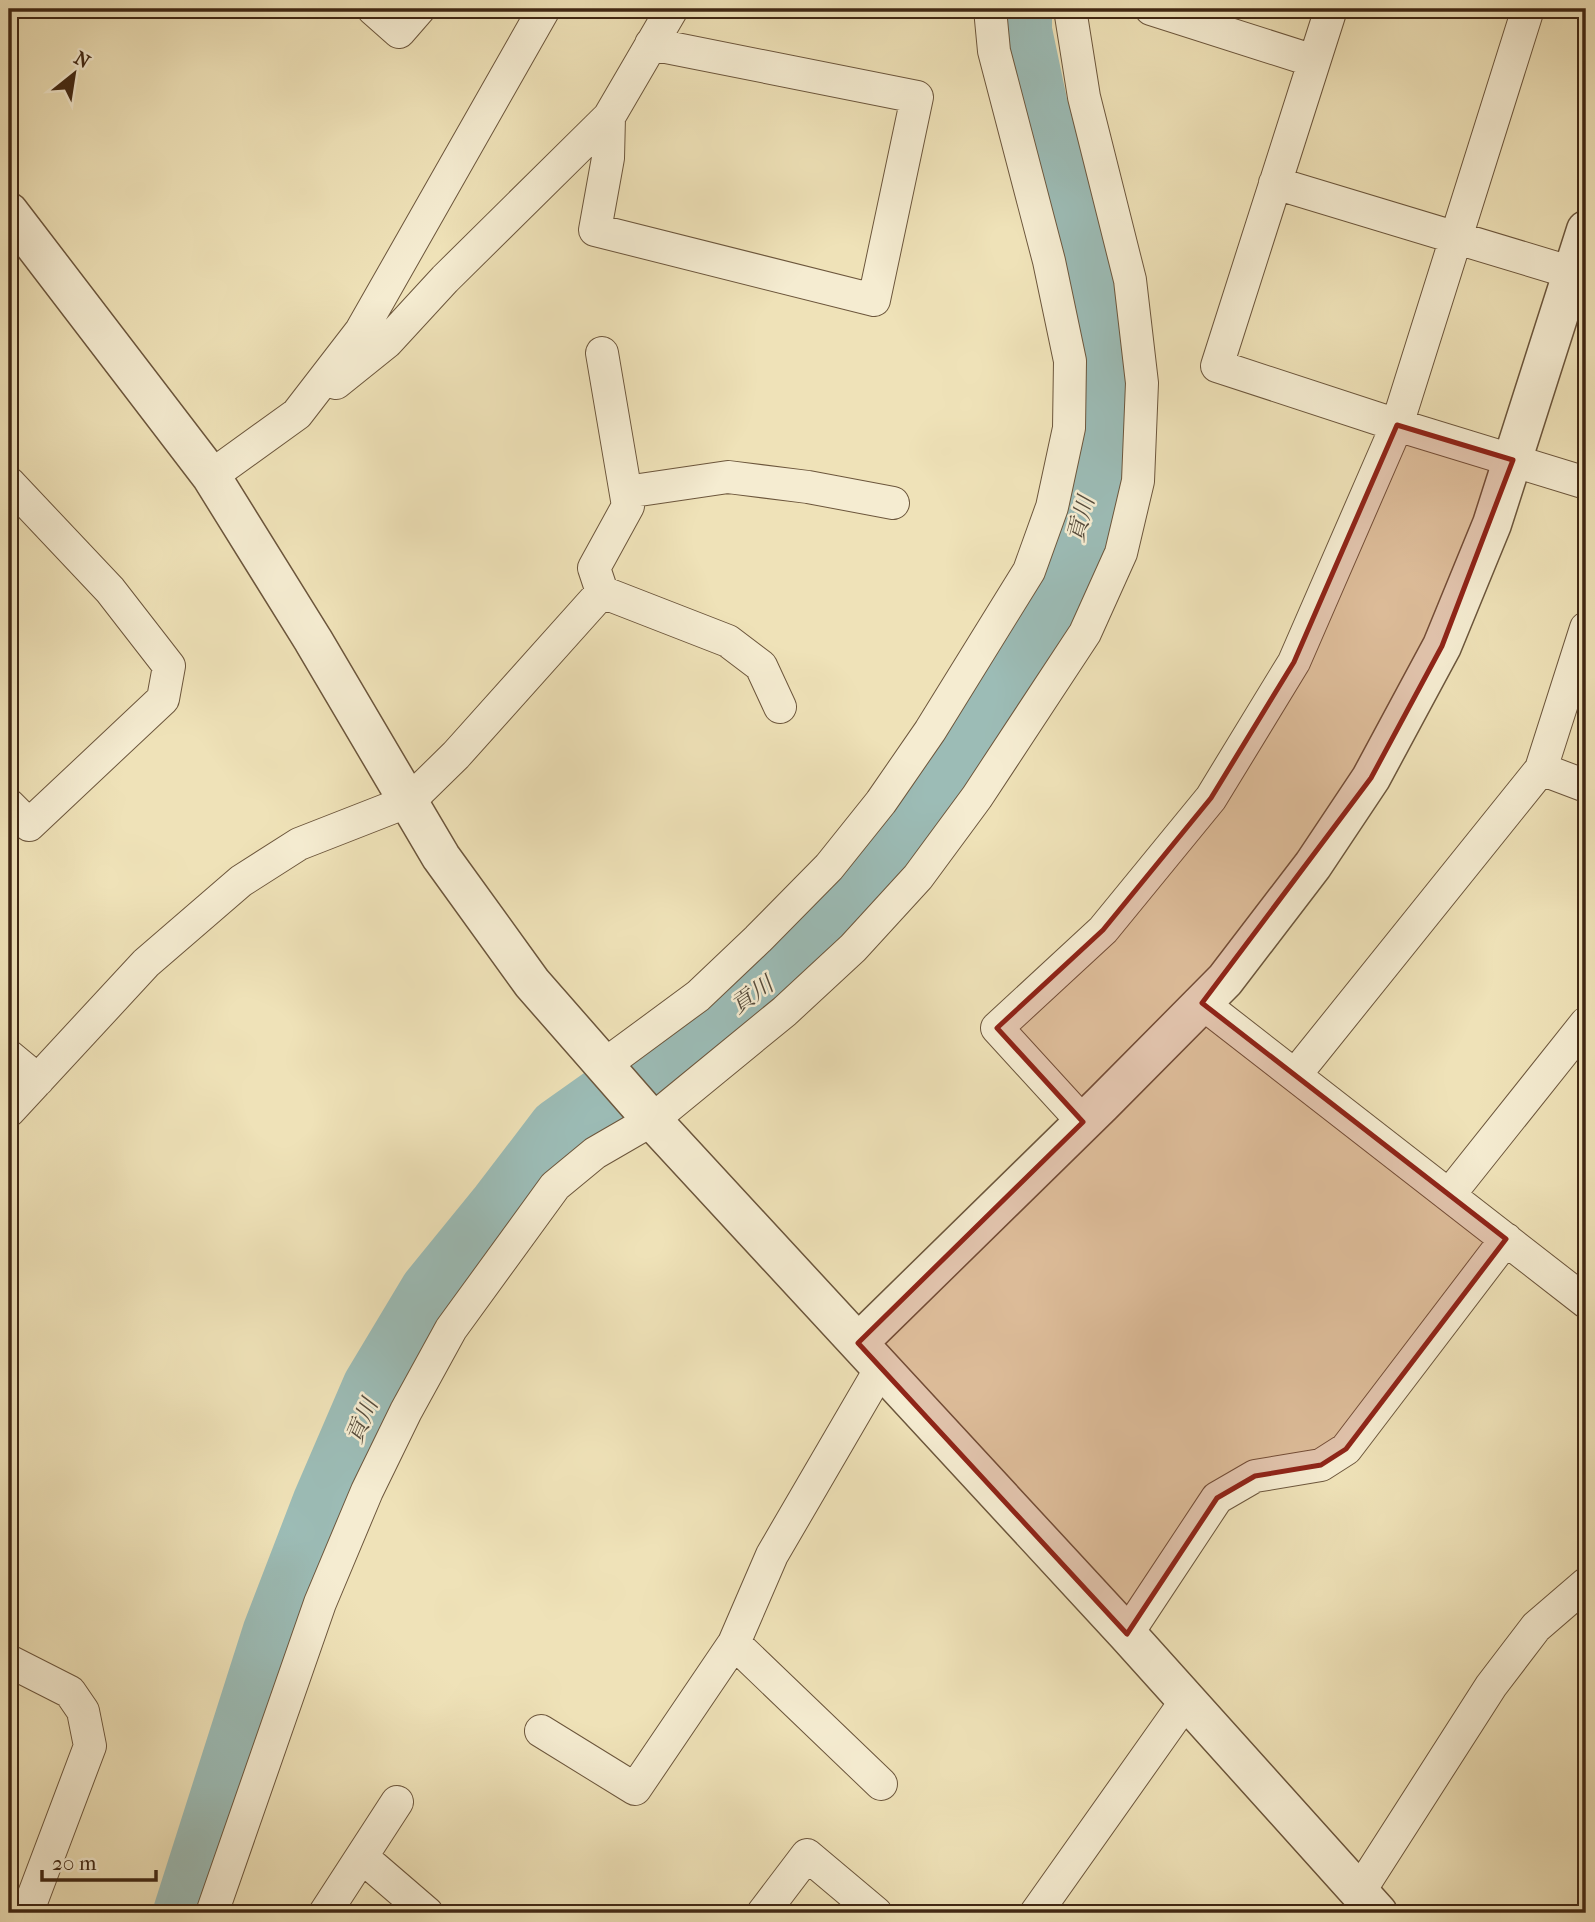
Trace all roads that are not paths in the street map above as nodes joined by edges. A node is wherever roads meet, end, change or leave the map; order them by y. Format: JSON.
{"nodes":[{"id":1,"x":373,"y":9,"type":"edge"},
{"id":2,"x":419,"y":9,"type":"edge"},
{"id":3,"x":544,"y":9,"type":"edge"},
{"id":4,"x":672,"y":9,"type":"edge"},
{"id":5,"x":990,"y":9,"type":"edge"},
{"id":6,"x":1070,"y":9,"type":"edge"},
{"id":7,"x":1151,"y":9,"type":"edge"},
{"id":8,"x":1331,"y":9,"type":"edge"},
{"id":9,"x":1528,"y":9,"type":"edge"},
{"id":10,"x":651,"y":44,"type":"junction"},
{"id":11,"x":1314,"y":61,"type":"junction"},
{"id":12,"x":609,"y":117,"type":"junction"},
{"id":13,"x":1275,"y":183,"type":"junction"},
{"id":14,"x":9,"y":212,"type":"edge"},
{"id":15,"x":1586,"y":230,"type":"edge"},
{"id":16,"x":1456,"y":238,"type":"junction"},
{"id":17,"x":1579,"y":275,"type":"edge"},
{"id":18,"x":602,"y":353,"type":"dead end"},
{"id":19,"x":297,"y":414,"type":"junction"},
{"id":20,"x":1397,"y":425,"type":"junction"},
{"id":21,"x":1513,"y":460,"type":"junction"},
{"id":22,"x":211,"y":476,"type":"junction"},
{"id":23,"x":9,"y":483,"type":"edge"},
{"id":24,"x":1586,"y":483,"type":"edge"},
{"id":25,"x":626,"y":492,"type":"junction"},
{"id":26,"x":894,"y":503,"type":"dead end"},
{"id":27,"x":602,"y":592,"type":"junction"},
{"id":28,"x":1586,"y":628,"type":"edge"},
{"id":29,"x":780,"y":707,"type":"dead end"},
{"id":30,"x":1541,"y":769,"type":"junction"},
{"id":31,"x":1586,"y":786,"type":"edge"},
{"id":32,"x":409,"y":801,"type":"junction"},
{"id":33,"x":9,"y":805,"type":"edge"},
{"id":34,"x":1202,"y":1003,"type":"junction"},
{"id":35,"x":1586,"y":1023,"type":"edge"},
{"id":36,"x":9,"y":1056,"type":"edge"},
{"id":37,"x":603,"y":1066,"type":"junction"},
{"id":38,"x":1295,"y":1076,"type":"junction"},
{"id":39,"x":38,"y":1080,"type":"junction"},
{"id":40,"x":9,"y":1111,"type":"edge"},
{"id":41,"x":648,"y":1115,"type":"junction"},
{"id":42,"x":1083,"y":1122,"type":"junction"},
{"id":43,"x":1449,"y":1195,"type":"junction"},
{"id":44,"x":1506,"y":1239,"type":"junction"},
{"id":45,"x":1586,"y":1302,"type":"edge"},
{"id":46,"x":869,"y":1355,"type":"junction"},
{"id":47,"x":1586,"y":1584,"type":"edge"},
{"id":48,"x":1126,"y":1634,"type":"junction"},
{"id":49,"x":734,"y":1643,"type":"junction"},
{"id":50,"x":9,"y":1661,"type":"edge"},
{"id":51,"x":1186,"y":1701,"type":"junction"},
{"id":52,"x":541,"y":1731,"type":"dead end"},
{"id":53,"x":881,"y":1784,"type":"dead end"},
{"id":54,"x":397,"y":1802,"type":"dead end"},
{"id":55,"x":362,"y":1857,"type":"junction"},
{"id":56,"x":1368,"y":1903,"type":"edge"},
{"id":57,"x":27,"y":1913,"type":"edge"},
{"id":58,"x":212,"y":1913,"type":"edge"},
{"id":59,"x":325,"y":1913,"type":"edge"},
{"id":60,"x":427,"y":1913,"type":"edge"},
{"id":61,"x":763,"y":1913,"type":"edge"},
{"id":62,"x":876,"y":1913,"type":"edge"},
{"id":63,"x":1036,"y":1913,"type":"edge"}],
"edges":[{"from":1,"to":2,"type":"street"},
{"from":3,"to":19,"type":"street"},
{"from":4,"to":10,"type":"street"},
{"from":5,"to":37,"type":"street"},
{"from":6,"to":41,"type":"street"},
{"from":7,"to":11,"type":"street"},
{"from":8,"to":11,"type":"street"},
{"from":9,"to":16,"type":"street"},
{"from":10,"to":12,"type":"street"},
{"from":10,"to":12,"type":"street"},
{"from":11,"to":13,"type":"street"},
{"from":12,"to":19,"type":"street"},
{"from":13,"to":16,"type":"street"},
{"from":13,"to":20,"type":"street"},
{"from":14,"to":22,"type":"street"},
{"from":15,"to":17,"type":"street"},
{"from":16,"to":17,"type":"street"},
{"from":16,"to":20,"type":"street"},
{"from":17,"to":21,"type":"street"},
{"from":18,"to":25,"type":"street"},
{"from":19,"to":22,"type":"street"},
{"from":20,"to":21,"type":"street"},
{"from":20,"to":42,"type":"street"},
{"from":21,"to":24,"type":"street"},
{"from":21,"to":34,"type":"street"},
{"from":22,"to":32,"type":"street"},
{"from":23,"to":33,"type":"street"},
{"from":25,"to":26,"type":"street"},
{"from":25,"to":27,"type":"street"},
{"from":27,"to":29,"type":"street"},
{"from":27,"to":32,"type":"street"},
{"from":28,"to":30,"type":"street"},
{"from":30,"to":31,"type":"street"},
{"from":30,"to":38,"type":"street"},
{"from":32,"to":37,"type":"street"},
{"from":32,"to":39,"type":"street"},
{"from":34,"to":38,"type":"street"},
{"from":34,"to":42,"type":"street"},
{"from":35,"to":43,"type":"street"},
{"from":36,"to":39,"type":"street"},
{"from":37,"to":41,"type":"street"},
{"from":38,"to":43,"type":"street"},
{"from":39,"to":40,"type":"street"},
{"from":41,"to":46,"type":"street"},
{"from":41,"to":58,"type":"street"},
{"from":42,"to":46,"type":"street"},
{"from":43,"to":44,"type":"street"},
{"from":44,"to":45,"type":"street"},
{"from":44,"to":48,"type":"street"},
{"from":46,"to":48,"type":"street"},
{"from":46,"to":49,"type":"street"},
{"from":47,"to":56,"type":"street"},
{"from":48,"to":51,"type":"street"},
{"from":49,"to":52,"type":"street"},
{"from":49,"to":53,"type":"street"},
{"from":50,"to":57,"type":"street"},
{"from":51,"to":56,"type":"street"},
{"from":51,"to":63,"type":"street"},
{"from":54,"to":55,"type":"street"},
{"from":55,"to":59,"type":"street"},
{"from":55,"to":60,"type":"street"},
{"from":61,"to":62,"type":"street"}]}
